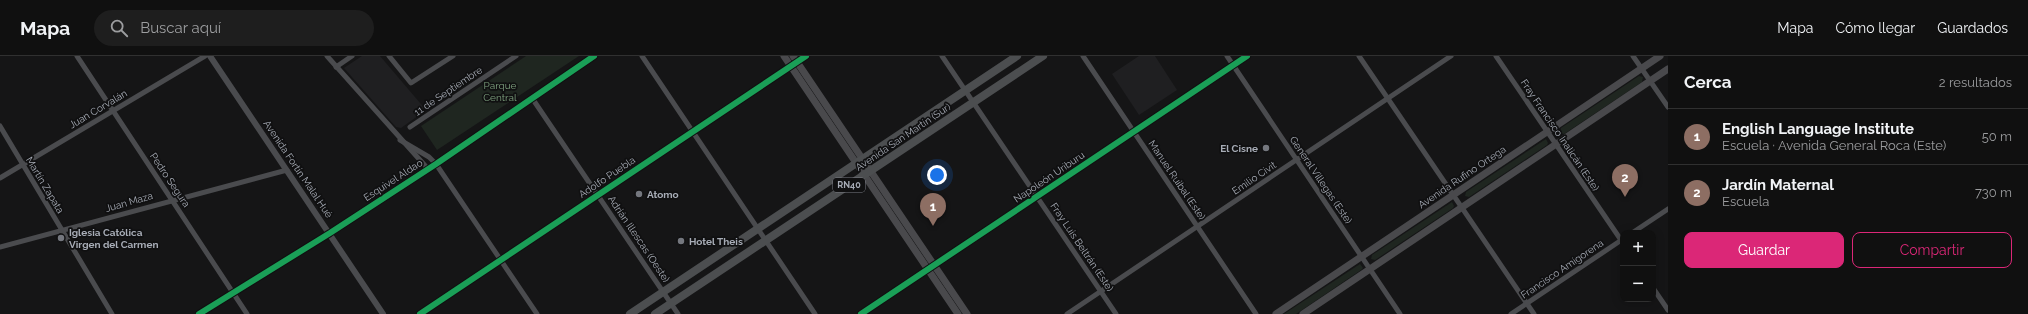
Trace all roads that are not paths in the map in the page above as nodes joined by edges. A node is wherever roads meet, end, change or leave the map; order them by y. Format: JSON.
{"nodes":[{"id":1,"x":77,"y":56,"type":"edge"},
{"id":2,"x":205,"y":56,"type":"edge"},
{"id":3,"x":210,"y":56,"type":"edge"},
{"id":4,"x":327,"y":56,"type":"edge"},
{"id":5,"x":352,"y":56,"type":"edge"},
{"id":6,"x":389,"y":56,"type":"edge"},
{"id":7,"x":454,"y":56,"type":"edge"},
{"id":8,"x":516,"y":56,"type":"edge"},
{"id":9,"x":594,"y":56,"type":"edge"},
{"id":10,"x":642,"y":56,"type":"edge"},
{"id":11,"x":784,"y":56,"type":"edge"},
{"id":12,"x":806,"y":56,"type":"edge"},
{"id":13,"x":942,"y":56,"type":"edge"},
{"id":14,"x":1017,"y":56,"type":"edge"},
{"id":15,"x":1043,"y":56,"type":"edge"},
{"id":16,"x":1082,"y":56,"type":"edge"},
{"id":17,"x":1227,"y":56,"type":"edge"},
{"id":18,"x":1247,"y":56,"type":"edge"},
{"id":19,"x":1359,"y":56,"type":"edge"},
{"id":20,"x":1451,"y":56,"type":"edge"},
{"id":21,"x":1496,"y":56,"type":"edge"},
{"id":22,"x":1633,"y":56,"type":"edge"},
{"id":23,"x":1660,"y":56,"type":"edge"},
{"id":24,"x":795,"y":59,"type":"edge"},
{"id":25,"x":1233,"y":65,"type":"junction"},
{"id":26,"x":336,"y":66,"type":"junction"},
{"id":27,"x":791,"y":66,"type":"junction"},
{"id":28,"x":1642,"y":68,"type":"junction"},
{"id":29,"x":1668,"y":69,"type":"edge"},
{"id":30,"x":1650,"y":81,"type":"junction"},
{"id":31,"x":966,"y":90,"type":"junction"},
{"id":32,"x":532,"y":98,"type":"junction"},
{"id":33,"x":1388,"y":98,"type":"junction"},
{"id":34,"x":974,"y":102,"type":"junction"},
{"id":35,"x":1668,"y":107,"type":"edge"},
{"id":36,"x":113,"y":111,"type":"junction"},
{"id":37,"x":0,"y":126,"type":"edge"},
{"id":38,"x":410,"y":127,"type":"dead end"},
{"id":39,"x":692,"y":132,"type":"junction"},
{"id":40,"x":1134,"y":132,"type":"junction"},
{"id":41,"x":1548,"y":132,"type":"junction"},
{"id":42,"x":400,"y":140,"type":"junction"},
{"id":43,"x":1556,"y":144,"type":"junction"},
{"id":44,"x":1296,"y":160,"type":"junction"},
{"id":45,"x":859,"y":161,"type":"junction"},
{"id":46,"x":436,"y":164,"type":"junction"},
{"id":47,"x":23,"y":165,"type":"junction"},
{"id":48,"x":428,"y":169,"type":"junction"},
{"id":49,"x":287,"y":170,"type":"junction"},
{"id":50,"x":867,"y":173,"type":"junction"},
{"id":51,"x":0,"y":178,"type":"edge"},
{"id":52,"x":598,"y":195,"type":"junction"},
{"id":53,"x":1453,"y":195,"type":"junction"},
{"id":54,"x":1037,"y":196,"type":"junction"},
{"id":55,"x":172,"y":200,"type":"junction"},
{"id":56,"x":1462,"y":208,"type":"junction"},
{"id":57,"x":1668,"y":209,"type":"edge"},
{"id":58,"x":1197,"y":226,"type":"junction"},
{"id":59,"x":757,"y":229,"type":"junction"},
{"id":60,"x":62,"y":230,"type":"junction"},
{"id":61,"x":1636,"y":230,"type":"edge"},
{"id":62,"x":330,"y":234,"type":"junction"},
{"id":63,"x":1620,"y":238,"type":"edge"},
{"id":64,"x":766,"y":241,"type":"junction"},
{"id":65,"x":1620,"y":242,"type":"edge"},
{"id":66,"x":0,"y":247,"type":"edge"},
{"id":67,"x":1361,"y":257,"type":"junction"},
{"id":68,"x":501,"y":260,"type":"junction"},
{"id":69,"x":934,"y":265,"type":"junction"},
{"id":70,"x":1370,"y":269,"type":"junction"},
{"id":71,"x":927,"y":270,"type":"junction"},
{"id":72,"x":1101,"y":291,"type":"junction"},
{"id":73,"x":233,"y":292,"type":"junction"},
{"id":74,"x":663,"y":292,"type":"junction"},
{"id":75,"x":1656,"y":292,"type":"edge"},
{"id":76,"x":671,"y":303,"type":"junction"},
{"id":77,"x":1526,"y":303,"type":"junction"},
{"id":78,"x":1668,"y":310,"type":"edge"},
{"id":79,"x":112,"y":314,"type":"edge"},
{"id":80,"x":199,"y":314,"type":"edge"},
{"id":81,"x":248,"y":314,"type":"edge"},
{"id":82,"x":384,"y":314,"type":"edge"},
{"id":83,"x":420,"y":314,"type":"edge"},
{"id":84,"x":537,"y":314,"type":"edge"},
{"id":85,"x":630,"y":314,"type":"edge"},
{"id":86,"x":655,"y":314,"type":"edge"},
{"id":87,"x":678,"y":314,"type":"edge"},
{"id":88,"x":815,"y":314,"type":"edge"},
{"id":89,"x":861,"y":314,"type":"edge"},
{"id":90,"x":958,"y":314,"type":"edge"},
{"id":91,"x":967,"y":314,"type":"edge"},
{"id":92,"x":1067,"y":314,"type":"edge"},
{"id":93,"x":1116,"y":314,"type":"edge"},
{"id":94,"x":1256,"y":314,"type":"edge"},
{"id":95,"x":1276,"y":314,"type":"edge"},
{"id":96,"x":1303,"y":314,"type":"edge"},
{"id":97,"x":1400,"y":314,"type":"edge"},
{"id":98,"x":1511,"y":314,"type":"edge"},
{"id":99,"x":1534,"y":314,"type":"edge"}],
"edges":[{"from":1,"to":36,"type":"street","name":"Pedro Segura"},
{"from":2,"to":36,"type":"street","name":"Juan Corvalán"},
{"from":3,"to":49,"type":"street","name":"Avenida Fortín Malal Hué"},
{"from":4,"to":26,"type":"street"},
{"from":5,"to":26,"type":"street"},
{"from":6,"to":7,"type":"street"},
{"from":8,"to":38,"type":"street","name":"11 de Septiembre"},
{"from":9,"to":32,"type":"street","name":"Esquivel Aldao"},
{"from":10,"to":39,"type":"street"},
{"from":11,"to":27,"type":"main road"},
{"from":12,"to":24,"type":"street","name":"Adolfo Puebla"},
{"from":13,"to":31,"type":"street","name":"Fray Luis Beltrán (Este)"},
{"from":14,"to":31,"type":"highway","name":"Avenida San Martín (Sur)","number":"RN40"},
{"from":15,"to":34,"type":"highway","name":"Avenida San Martín (Sur)","number":"RN40"},
{"from":16,"to":40,"type":"street","name":"Manuel Ruibal (Este)"},
{"from":17,"to":25,"type":"street","name":"General Villegas (Este)"},
{"from":18,"to":25,"type":"street","name":"Napoleón Uriburu"},
{"from":19,"to":33,"type":"street"},
{"from":20,"to":33,"type":"street","name":"Emilio Civit"},
{"from":21,"to":41,"type":"street","name":"Fray Francisco Inalicán (Este)"},
{"from":22,"to":28,"type":"street"},
{"from":23,"to":28,"type":"main road","name":"Avenida Rufino Ortega"},
{"from":24,"to":27,"type":"street","name":"Adolfo Puebla"},
{"from":24,"to":45,"type":"main road"},
{"from":25,"to":40,"type":"street","name":"Napoleón Uriburu"},
{"from":25,"to":44,"type":"street","name":"General Villegas (Este)"},
{"from":26,"to":42,"type":"street"},
{"from":27,"to":39,"type":"street","name":"Adolfo Puebla"},
{"from":27,"to":45,"type":"main road"},
{"from":28,"to":30,"type":"street"},
{"from":28,"to":41,"type":"main road","name":"Avenida Rufino Ortega"},
{"from":29,"to":30,"type":"main road"},
{"from":30,"to":35,"type":"street"},
{"from":30,"to":43,"type":"main road"},
{"from":31,"to":34,"type":"street","name":"Fray Luis Beltrán (Este)"},
{"from":31,"to":45,"type":"highway","name":"Avenida San Martín (Sur)","number":"RN40"},
{"from":32,"to":46,"type":"street","name":"Esquivel Aldao"},
{"from":32,"to":52,"type":"street","name":"Adrián Illescas (Oeste)"},
{"from":33,"to":44,"type":"street","name":"Emilio Civit"},
{"from":33,"to":53,"type":"street"},
{"from":34,"to":50,"type":"highway","name":"Avenida San Martín (Sur)","number":"RN40"},
{"from":34,"to":54,"type":"street","name":"Fray Luis Beltrán (Este)"},
{"from":36,"to":47,"type":"street","name":"Juan Corvalán"},
{"from":36,"to":55,"type":"street","name":"Pedro Segura"},
{"from":37,"to":47,"type":"street","name":"Martín Zapata"},
{"from":39,"to":52,"type":"street","name":"Adolfo Puebla"},
{"from":39,"to":59,"type":"street"},
{"from":40,"to":54,"type":"street","name":"Napoleón Uriburu"},
{"from":40,"to":58,"type":"street","name":"Manuel Ruibal (Este)"},
{"from":41,"to":43,"type":"street","name":"Fray Francisco Inalicán (Este)"},
{"from":41,"to":53,"type":"main road","name":"Avenida Rufino Ortega"},
{"from":42,"to":46,"type":"street"},
{"from":42,"to":48,"type":"street"},
{"from":43,"to":56,"type":"main road"},
{"from":43,"to":63,"type":"street","name":"Fray Francisco Inalicán (Este)"},
{"from":44,"to":58,"type":"street","name":"Emilio Civit"},
{"from":44,"to":67,"type":"street","name":"General Villegas (Este)"},
{"from":45,"to":50,"type":"main road"},
{"from":45,"to":59,"type":"highway","name":"Avenida San Martín (Sur)","number":"RN40"},
{"from":46,"to":48,"type":"street","name":"Esquivel Aldao"},
{"from":46,"to":68,"type":"street"},
{"from":47,"to":51,"type":"street","name":"Juan Corvalán"},
{"from":47,"to":60,"type":"street","name":"Martín Zapata"},
{"from":48,"to":62,"type":"street","name":"Esquivel Aldao"},
{"from":49,"to":55,"type":"street","name":"Juan Maza"},
{"from":49,"to":62,"type":"street","name":"Avenida Fortín Malal Hué"},
{"from":50,"to":64,"type":"highway","name":"Avenida San Martín (Sur)","number":"RN40"},
{"from":50,"to":69,"type":"main road"},
{"from":50,"to":71,"type":"main road"},
{"from":52,"to":68,"type":"street","name":"Adolfo Puebla"},
{"from":52,"to":74,"type":"street","name":"Adrián Illescas (Oeste)"},
{"from":53,"to":56,"type":"street"},
{"from":53,"to":67,"type":"main road","name":"Avenida Rufino Ortega"},
{"from":54,"to":69,"type":"street","name":"Napoleón Uriburu"},
{"from":54,"to":72,"type":"street","name":"Fray Luis Beltrán (Este)"},
{"from":55,"to":60,"type":"street","name":"Juan Maza"},
{"from":55,"to":73,"type":"street","name":"Pedro Segura"},
{"from":56,"to":70,"type":"main road"},
{"from":56,"to":77,"type":"street"},
{"from":57,"to":61,"type":"street"},
{"from":58,"to":72,"type":"street","name":"Emilio Civit"},
{"from":58,"to":94,"type":"street","name":"Manuel Ruibal (Este)"},
{"from":59,"to":64,"type":"street"},
{"from":59,"to":74,"type":"highway","name":"Avenida San Martín (Sur)","number":"RN40"},
{"from":60,"to":66,"type":"street","name":"Juan Maza"},
{"from":60,"to":79,"type":"street","name":"Martín Zapata"},
{"from":62,"to":73,"type":"street","name":"Esquivel Aldao"},
{"from":62,"to":82,"type":"street","name":"Avenida Fortín Malal Hué"},
{"from":64,"to":76,"type":"highway","name":"Avenida San Martín (Sur)","number":"RN40"},
{"from":64,"to":88,"type":"street"},
{"from":65,"to":77,"type":"street","name":"Francisco Amigorena"},
{"from":67,"to":70,"type":"street","name":"General Villegas (Este)"},
{"from":67,"to":95,"type":"main road","name":"Avenida Rufino Ortega"},
{"from":68,"to":83,"type":"street","name":"Adolfo Puebla"},
{"from":68,"to":84,"type":"street"},
{"from":69,"to":71,"type":"street","name":"Napoleón Uriburu"},
{"from":69,"to":91,"type":"main road"},
{"from":70,"to":96,"type":"main road"},
{"from":70,"to":97,"type":"street","name":"General Villegas (Este)"},
{"from":71,"to":89,"type":"street","name":"Napoleón Uriburu"},
{"from":71,"to":90,"type":"main road"},
{"from":72,"to":92,"type":"street","name":"Emilio Civit"},
{"from":72,"to":93,"type":"street","name":"Fray Luis Beltrán (Este)"},
{"from":73,"to":80,"type":"street","name":"Esquivel Aldao"},
{"from":73,"to":81,"type":"street","name":"Pedro Segura"},
{"from":74,"to":76,"type":"street","name":"Adrián Illescas (Oeste)"},
{"from":74,"to":85,"type":"highway","name":"Avenida San Martín (Sur)","number":"RN40"},
{"from":75,"to":78,"type":"street"},
{"from":76,"to":86,"type":"highway","name":"Avenida San Martín (Sur)","number":"RN40"},
{"from":76,"to":87,"type":"street","name":"Adrián Illescas (Oeste)"},
{"from":77,"to":98,"type":"street","name":"Francisco Amigorena"},
{"from":77,"to":99,"type":"street"}]}
